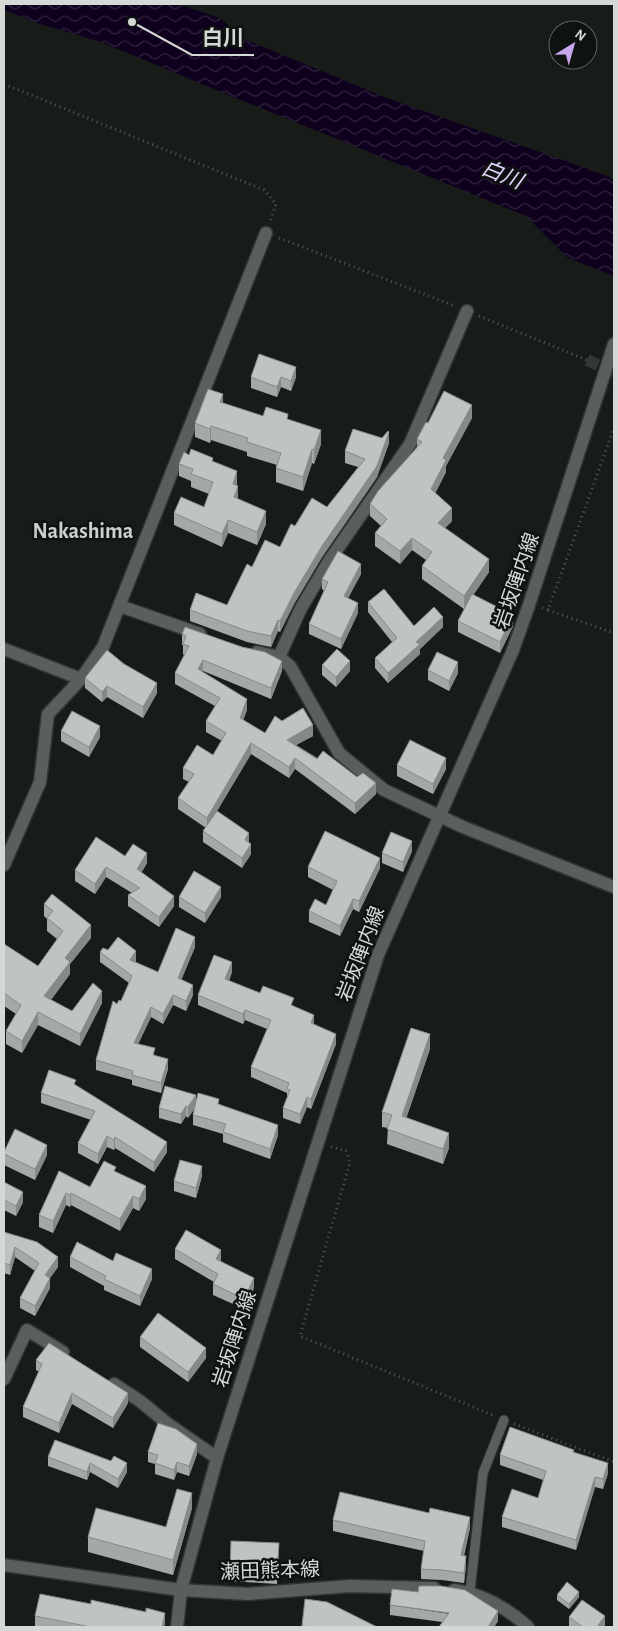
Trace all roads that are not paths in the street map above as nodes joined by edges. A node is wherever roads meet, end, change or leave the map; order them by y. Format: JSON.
{"nodes":[{"id":1,"x":266,"y":233,"type":"road end"},
{"id":2,"x":467,"y":311,"type":"road end"},
{"id":3,"x":614,"y":344,"type":"edge"},
{"id":4,"x":120,"y":606,"type":"junction"},
{"id":5,"x":214,"y":638,"type":"edge"},
{"id":6,"x":4,"y":649,"type":"edge"},
{"id":7,"x":245,"y":650,"type":"edge"},
{"id":8,"x":279,"y":657,"type":"junction"},
{"id":9,"x":81,"y":679,"type":"junction"},
{"id":10,"x":439,"y":815,"type":"junction"},
{"id":11,"x":4,"y":865,"type":"edge"},
{"id":12,"x":614,"y":887,"type":"edge"},
{"id":13,"x":76,"y":1360,"type":"edge"},
{"id":14,"x":100,"y":1376,"type":"edge"},
{"id":15,"x":4,"y":1379,"type":"edge"},
{"id":16,"x":504,"y":1420,"type":"road end"},
{"id":17,"x":217,"y":1458,"type":"junction"},
{"id":18,"x":4,"y":1565,"type":"edge"},
{"id":19,"x":181,"y":1590,"type":"junction"},
{"id":20,"x":470,"y":1592,"type":"junction"},
{"id":21,"x":177,"y":1627,"type":"edge"},
{"id":22,"x":528,"y":1627,"type":"edge"}],
"edges":[{"from":1,"to":4,"type":"street"},
{"from":2,"to":8,"type":"street"},
{"from":3,"to":10,"type":"street","name":"岩坂陣内線"},
{"from":4,"to":5,"type":"street"},
{"from":4,"to":9,"type":"street"},
{"from":6,"to":9,"type":"street"},
{"from":7,"to":8,"type":"street"},
{"from":8,"to":10,"type":"street"},
{"from":9,"to":11,"type":"street"},
{"from":10,"to":12,"type":"street"},
{"from":10,"to":17,"type":"street","name":"岩坂陣内線"},
{"from":13,"to":15,"type":"street"},
{"from":14,"to":17,"type":"street"},
{"from":16,"to":20,"type":"lane"},
{"from":17,"to":19,"type":"street","name":"岩坂陣内線"},
{"from":18,"to":19,"type":"street","name":"瀬田熊本線"},
{"from":19,"to":20,"type":"street","name":"瀬田熊本線"},
{"from":19,"to":21,"type":"street","name":"岩坂陣内線"},
{"from":20,"to":22,"type":"street","name":"瀬田熊本線"}]}
